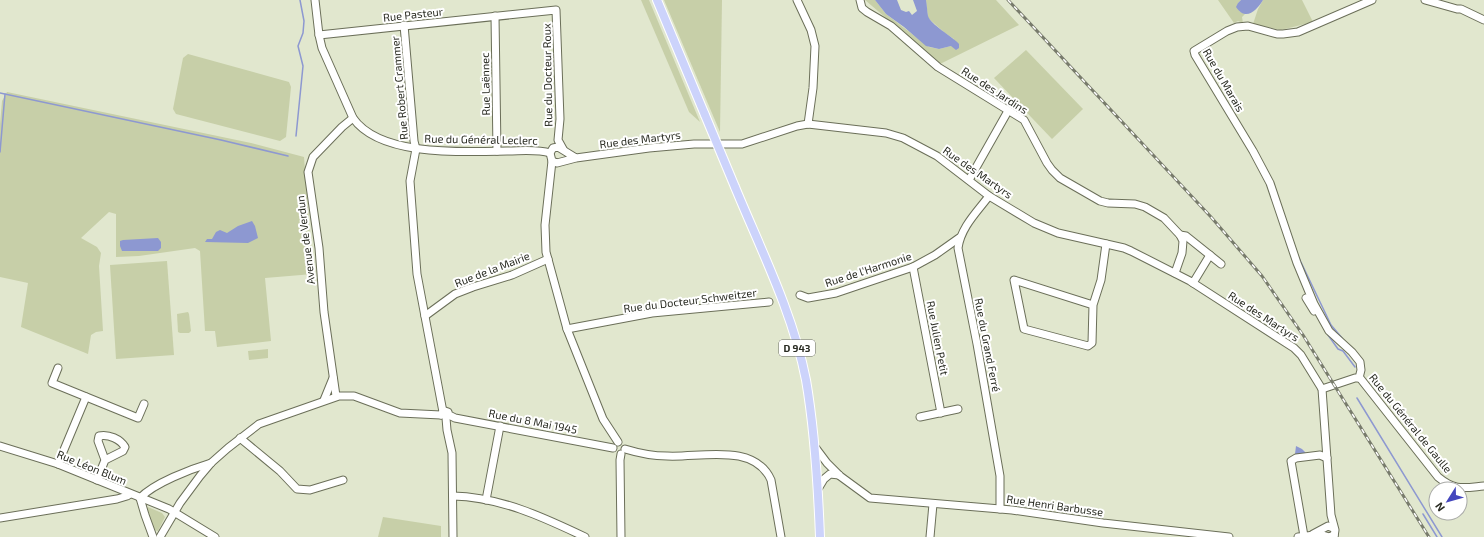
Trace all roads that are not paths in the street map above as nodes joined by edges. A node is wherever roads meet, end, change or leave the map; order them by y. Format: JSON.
{"nodes":[{"id":1,"x":315,"y":0,"type":"edge"},
{"id":2,"x":657,"y":0,"type":"edge"},
{"id":3,"x":797,"y":0,"type":"edge"},
{"id":4,"x":860,"y":0,"type":"edge"},
{"id":5,"x":1372,"y":0,"type":"edge"},
{"id":6,"x":1425,"y":0,"type":"edge"},
{"id":7,"x":556,"y":10,"type":"joint"},
{"id":8,"x":495,"y":16,"type":"junction"},
{"id":9,"x":1484,"y":20,"type":"edge"},
{"id":10,"x":404,"y":26,"type":"junction"},
{"id":11,"x":319,"y":35,"type":"junction"},
{"id":12,"x":1008,"y":111,"type":"junction"},
{"id":13,"x":353,"y":118,"type":"junction"},
{"id":14,"x":808,"y":124,"type":"junction"},
{"id":15,"x":558,"y":140,"type":"junction"},
{"id":16,"x":416,"y":149,"type":"junction"},
{"id":17,"x":563,"y":150,"type":"junction"},
{"id":18,"x":496,"y":151,"type":"junction"},
{"id":19,"x":552,"y":154,"type":"junction"},
{"id":20,"x":576,"y":158,"type":"junction"},
{"id":21,"x":561,"y":161,"type":"junction"},
{"id":22,"x":551,"y":175,"type":"junction"},
{"id":23,"x":969,"y":180,"type":"junction"},
{"id":24,"x":989,"y":196,"type":"junction"},
{"id":25,"x":1180,"y":235,"type":"junction"},
{"id":26,"x":959,"y":238,"type":"junction"},
{"id":27,"x":1106,"y":244,"type":"junction"},
{"id":28,"x":1210,"y":255,"type":"junction"},
{"id":29,"x":548,"y":259,"type":"junction"},
{"id":30,"x":1221,"y":264,"type":"dead end"},
{"id":31,"x":913,"y":267,"type":"junction"},
{"id":32,"x":1174,"y":273,"type":"junction"},
{"id":33,"x":1192,"y":283,"type":"junction"},
{"id":34,"x":800,"y":295,"type":"dead end"},
{"id":35,"x":1306,"y":298,"type":"dead end"},
{"id":36,"x":768,"y":302,"type":"dead end"},
{"id":37,"x":1093,"y":305,"type":"junction"},
{"id":38,"x":425,"y":316,"type":"junction"},
{"id":39,"x":1324,"y":323,"type":"junction"},
{"id":40,"x":567,"y":329,"type":"junction"},
{"id":41,"x":58,"y":368,"type":"dead end"},
{"id":42,"x":333,"y":378,"type":"junction"},
{"id":43,"x":1359,"y":378,"type":"junction"},
{"id":44,"x":1322,"y":388,"type":"junction"},
{"id":45,"x":86,"y":397,"type":"junction"},
{"id":46,"x":331,"y":398,"type":"junction"},
{"id":47,"x":144,"y":404,"type":"dead end"},
{"id":48,"x":958,"y":409,"type":"dead end"},
{"id":49,"x":941,"y":413,"type":"junction"},
{"id":50,"x":445,"y":415,"type":"junction"},
{"id":51,"x":920,"y":417,"type":"dead end"},
{"id":52,"x":500,"y":426,"type":"junction"},
{"id":53,"x":240,"y":438,"type":"junction"},
{"id":54,"x":615,"y":445,"type":"junction"},
{"id":55,"x":0,"y":446,"type":"edge"},
{"id":56,"x":815,"y":447,"type":"junction"},
{"id":57,"x":623,"y":451,"type":"junction"},
{"id":58,"x":1327,"y":458,"type":"junction"},
{"id":59,"x":105,"y":460,"type":"dead end"},
{"id":60,"x":211,"y":463,"type":"junction"},
{"id":61,"x":58,"y":464,"type":"junction"},
{"id":62,"x":840,"y":476,"type":"junction"},
{"id":63,"x":97,"y":480,"type":"junction"},
{"id":64,"x":342,"y":480,"type":"dead end"},
{"id":65,"x":1484,"y":486,"type":"edge"},
{"id":66,"x":818,"y":489,"type":"junction"},
{"id":67,"x":130,"y":494,"type":"junction"},
{"id":68,"x":453,"y":496,"type":"junction"},
{"id":69,"x":140,"y":498,"type":"junction"},
{"id":70,"x":486,"y":500,"type":"junction"},
{"id":71,"x":933,"y":504,"type":"junction"},
{"id":72,"x":1000,"y":509,"type":"junction"},
{"id":73,"x":174,"y":512,"type":"junction"},
{"id":74,"x":0,"y":518,"type":"edge"},
{"id":75,"x":1329,"y":533,"type":"edge"},
{"id":76,"x":153,"y":536,"type":"edge"},
{"id":77,"x":161,"y":536,"type":"edge"},
{"id":78,"x":1304,"y":536,"type":"edge"},
{"id":79,"x":215,"y":537,"type":"edge"},
{"id":80,"x":453,"y":537,"type":"edge"},
{"id":81,"x":585,"y":537,"type":"edge"},
{"id":82,"x":621,"y":537,"type":"edge"},
{"id":83,"x":781,"y":537,"type":"edge"},
{"id":84,"x":820,"y":537,"type":"edge"},
{"id":85,"x":930,"y":537,"type":"edge"},
{"id":86,"x":1228,"y":537,"type":"edge"}],
"edges":[{"from":1,"to":11,"type":"street","name":"Rue du Général Leclerc"},
{"from":2,"to":56,"type":"main road","number":"D 943","bridge":true},
{"from":3,"to":14,"type":"street"},
{"from":4,"to":12,"type":"street","name":"Rue des Jardins"},
{"from":5,"to":39,"type":"street","name":"Rue du Marais"},
{"from":6,"to":9,"type":"street"},
{"from":7,"to":8,"type":"street","name":"Rue Pasteur"},
{"from":7,"to":15,"type":"street","name":"Rue du Docteur Roux"},
{"from":8,"to":10,"type":"street","name":"Rue Pasteur"},
{"from":8,"to":18,"type":"street","name":"Rue Laënnec"},
{"from":10,"to":11,"type":"street","name":"Rue Pasteur"},
{"from":10,"to":16,"type":"street","name":"Rue Robert Crammer"},
{"from":11,"to":13,"type":"street","name":"Rue du Général Leclerc"},
{"from":12,"to":23,"type":"street"},
{"from":12,"to":25,"type":"street","name":"Rue des Jardins"},
{"from":13,"to":16,"type":"street","name":"Rue du Général Leclerc"},
{"from":13,"to":42,"type":"street","name":"Avenue de Verdun"},
{"from":14,"to":20,"type":"street","name":"Rue des Martyrs"},
{"from":14,"to":23,"type":"street","name":"Rue des Martyrs"},
{"from":15,"to":17,"type":"street","name":"Rue du Docteur Roux"},
{"from":15,"to":19,"type":"street","name":"Rue du Docteur Roux"},
{"from":16,"to":18,"type":"street","name":"Rue du Général Leclerc"},
{"from":16,"to":38,"type":"street","name":"Rue Robert Crammer"},
{"from":17,"to":19,"type":"street"},
{"from":17,"to":20,"type":"street"},
{"from":17,"to":21,"type":"street"},
{"from":18,"to":19,"type":"street","name":"Rue du Général Leclerc"},
{"from":19,"to":21,"type":"street"},
{"from":19,"to":22,"type":"street"},
{"from":20,"to":21,"type":"street"},
{"from":21,"to":22,"type":"street"},
{"from":22,"to":29,"type":"street"},
{"from":23,"to":24,"type":"street","name":"Rue des Martyrs"},
{"from":24,"to":26,"type":"street"},
{"from":24,"to":27,"type":"street","name":"Rue des Martyrs"},
{"from":25,"to":28,"type":"street","name":"Rue des Jardins"},
{"from":25,"to":32,"type":"street"},
{"from":26,"to":31,"type":"street","name":"Rue de l'Harmonie"},
{"from":26,"to":72,"type":"street","name":"Rue du Grand Ferré"},
{"from":27,"to":32,"type":"street","name":"Rue des Martyrs"},
{"from":27,"to":37,"type":"street"},
{"from":28,"to":30,"type":"street","name":"Rue des Jardins"},
{"from":28,"to":33,"type":"street"},
{"from":29,"to":38,"type":"street","name":"Rue de la Mairie"},
{"from":29,"to":40,"type":"street"},
{"from":31,"to":34,"type":"street","name":"Rue de l'Harmonie"},
{"from":31,"to":49,"type":"street","name":"Rue Julien Petit"},
{"from":32,"to":33,"type":"street","name":"Rue des Martyrs"},
{"from":33,"to":44,"type":"street","name":"Rue des Martyrs"},
{"from":35,"to":39,"type":"street"},
{"from":36,"to":40,"type":"street","name":"Rue du Docteur Schweitzer"},
{"from":37,"to":37,"type":"street"},
{"from":38,"to":50,"type":"street","name":"Rue Robert Crammer"},
{"from":39,"to":43,"type":"street"},
{"from":40,"to":54,"type":"street"},
{"from":41,"to":45,"type":"street"},
{"from":42,"to":46,"type":"street","name":"Avenue de Verdun"},
{"from":42,"to":46,"type":"street","name":"Avenue de Verdun"},
{"from":43,"to":44,"type":"street","name":"Rue du Général de Gaulle"},
{"from":43,"to":65,"type":"street","name":"Rue du Général de Gaulle"},
{"from":44,"to":58,"type":"street","name":"Rue des Martyrs"},
{"from":45,"to":47,"type":"street"},
{"from":45,"to":61,"type":"street"},
{"from":46,"to":50,"type":"street","name":"Rue du 8 Mai 1945"},
{"from":46,"to":53,"type":"street"},
{"from":48,"to":49,"type":"street"},
{"from":49,"to":51,"type":"street"},
{"from":50,"to":52,"type":"street","name":"Rue du 8 Mai 1945"},
{"from":50,"to":68,"type":"street","name":"Rue Robert Crammer"},
{"from":52,"to":54,"type":"street","name":"Rue du 8 Mai 1945"},
{"from":52,"to":70,"type":"street"},
{"from":53,"to":60,"type":"street"},
{"from":53,"to":64,"type":"street"},
{"from":54,"to":57,"type":"street"},
{"from":54,"to":57,"type":"street"},
{"from":55,"to":61,"type":"street","name":"Rue Léon Blum"},
{"from":56,"to":62,"type":"street"},
{"from":56,"to":66,"type":"main road","number":"D 943"},
{"from":57,"to":82,"type":"street"},
{"from":57,"to":83,"type":"street"},
{"from":58,"to":75,"type":"street"},
{"from":58,"to":78,"type":"street"},
{"from":59,"to":63,"type":"street"},
{"from":60,"to":69,"type":"street"},
{"from":60,"to":73,"type":"street"},
{"from":61,"to":63,"type":"street","name":"Rue Léon Blum"},
{"from":62,"to":66,"type":"street"},
{"from":62,"to":71,"type":"street","name":"Rue Henri Barbusse"},
{"from":63,"to":67,"type":"street","name":"Rue Léon Blum"},
{"from":66,"to":84,"type":"main road","number":"D 943"},
{"from":67,"to":69,"type":"street","name":"Rue Léon Blum"},
{"from":67,"to":74,"type":"street"},
{"from":68,"to":70,"type":"street"},
{"from":68,"to":80,"type":"street","name":"Rue Robert Crammer"},
{"from":69,"to":73,"type":"street","name":"Rue Léon Blum"},
{"from":69,"to":76,"type":"street"},
{"from":70,"to":81,"type":"street"},
{"from":71,"to":72,"type":"street","name":"Rue Henri Barbusse"},
{"from":71,"to":85,"type":"street"},
{"from":72,"to":86,"type":"street","name":"Rue Henri Barbusse"},
{"from":73,"to":77,"type":"street"},
{"from":73,"to":79,"type":"street","name":"Rue Léon Blum"},
{"from":75,"to":78,"type":"street"},
{"from":76,"to":77,"type":"street"}]}
